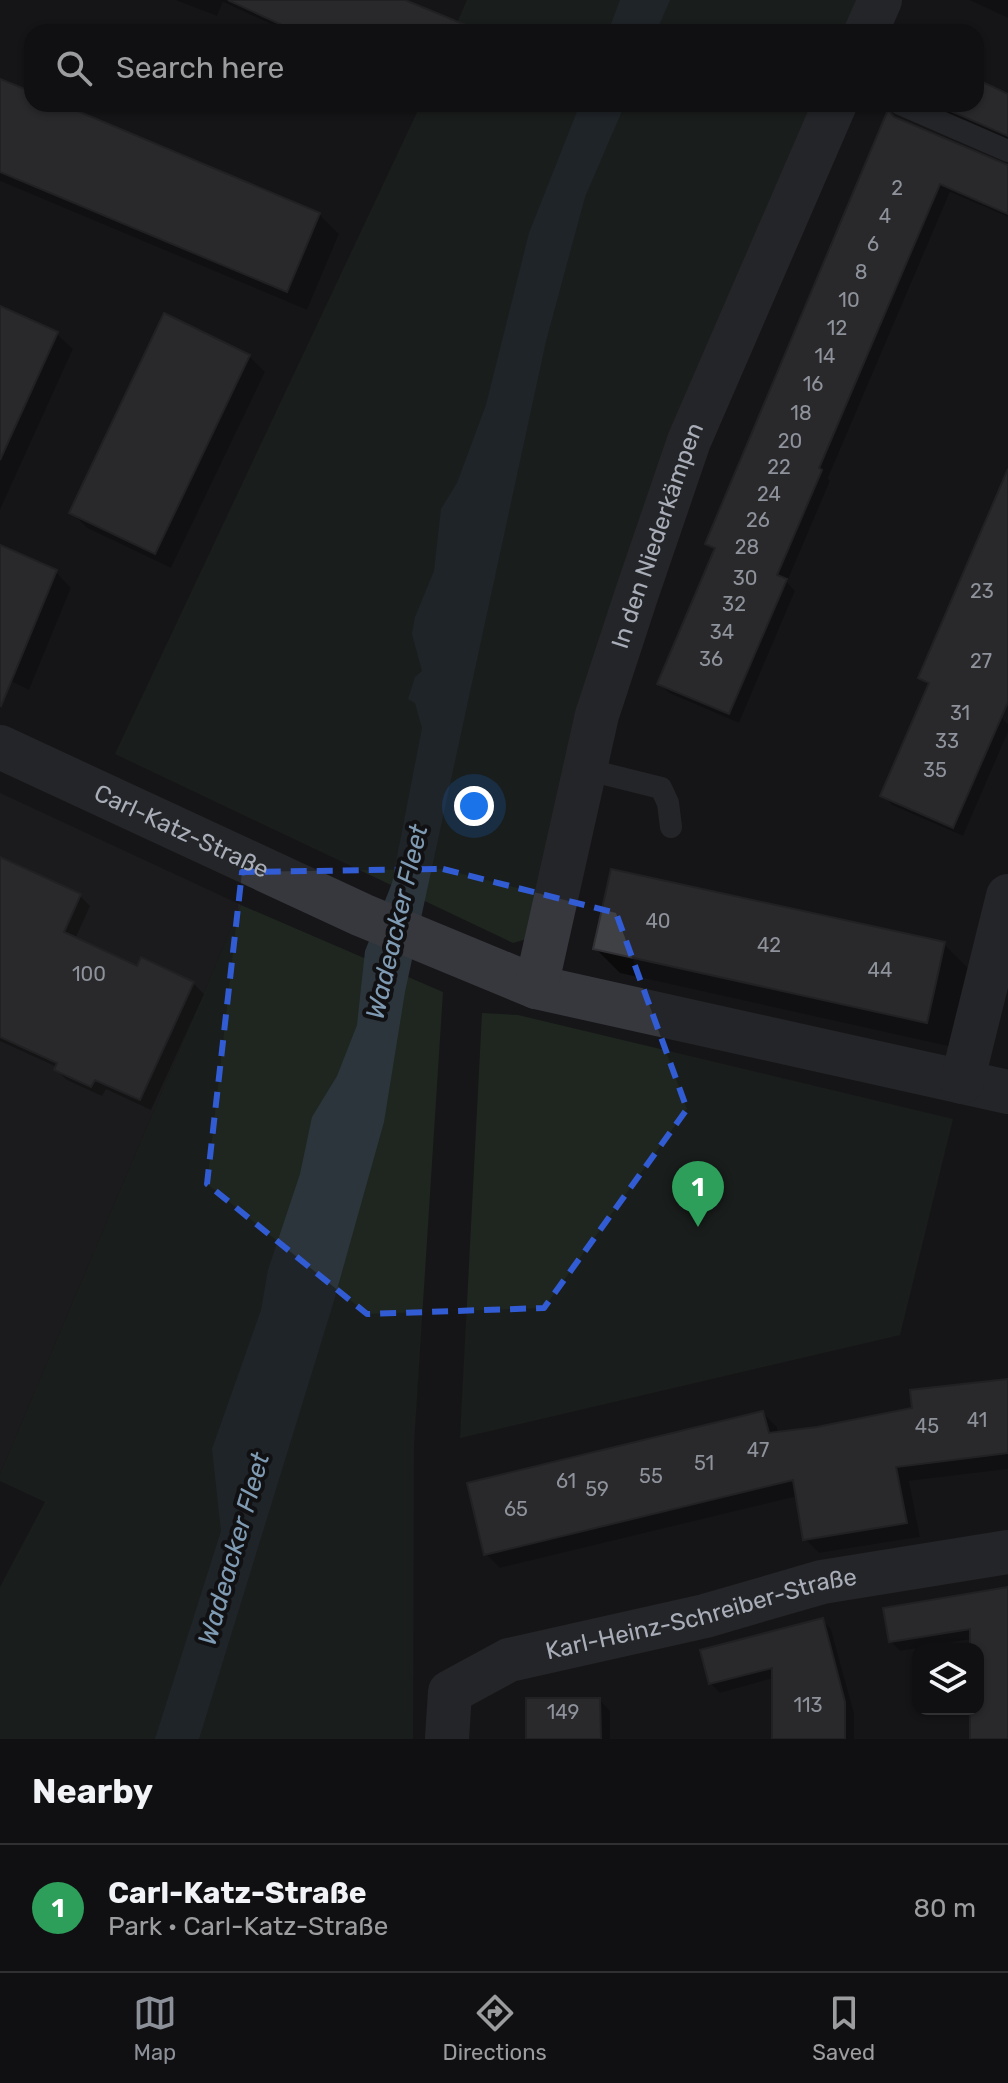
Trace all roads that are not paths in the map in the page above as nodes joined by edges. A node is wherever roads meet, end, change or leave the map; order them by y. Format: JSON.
{"nodes":[{"id":1,"x":880,"y":0,"type":"edge"},
{"id":2,"x":870,"y":24,"type":"edge"},
{"id":3,"x":832,"y":112,"type":"edge"},
{"id":4,"x":918,"y":112,"type":"edge"},
{"id":5,"x":1008,"y":151,"type":"edge"},
{"id":6,"x":0,"y":747,"type":"edge"},
{"id":7,"x":585,"y":769,"type":"junction"},
{"id":8,"x":671,"y":827,"type":"dead end"},
{"id":9,"x":1008,"y":896,"type":"edge"},
{"id":10,"x":536,"y":987,"type":"junction"},
{"id":11,"x":962,"y":1082,"type":"junction"},
{"id":12,"x":1008,"y":1092,"type":"edge"},
{"id":13,"x":1008,"y":1552,"type":"edge"},
{"id":14,"x":447,"y":1739,"type":"edge"}],
"edges":[{"from":1,"to":2,"type":"street"},
{"from":3,"to":7,"type":"street","name":"In den Niederkämpen"},
{"from":4,"to":5,"type":"lane"},
{"from":6,"to":10,"type":"street","name":"Carl-Katz-Straße"},
{"from":7,"to":8,"type":"lane"},
{"from":7,"to":10,"type":"street","name":"In den Niederkämpen"},
{"from":9,"to":11,"type":"street"},
{"from":10,"to":11,"type":"street","name":"Carl-Katz-Straße"},
{"from":11,"to":12,"type":"street","name":"Carl-Katz-Straße"},
{"from":13,"to":14,"type":"street","name":"Karl-Heinz-Schreiber-Straße"}]}
